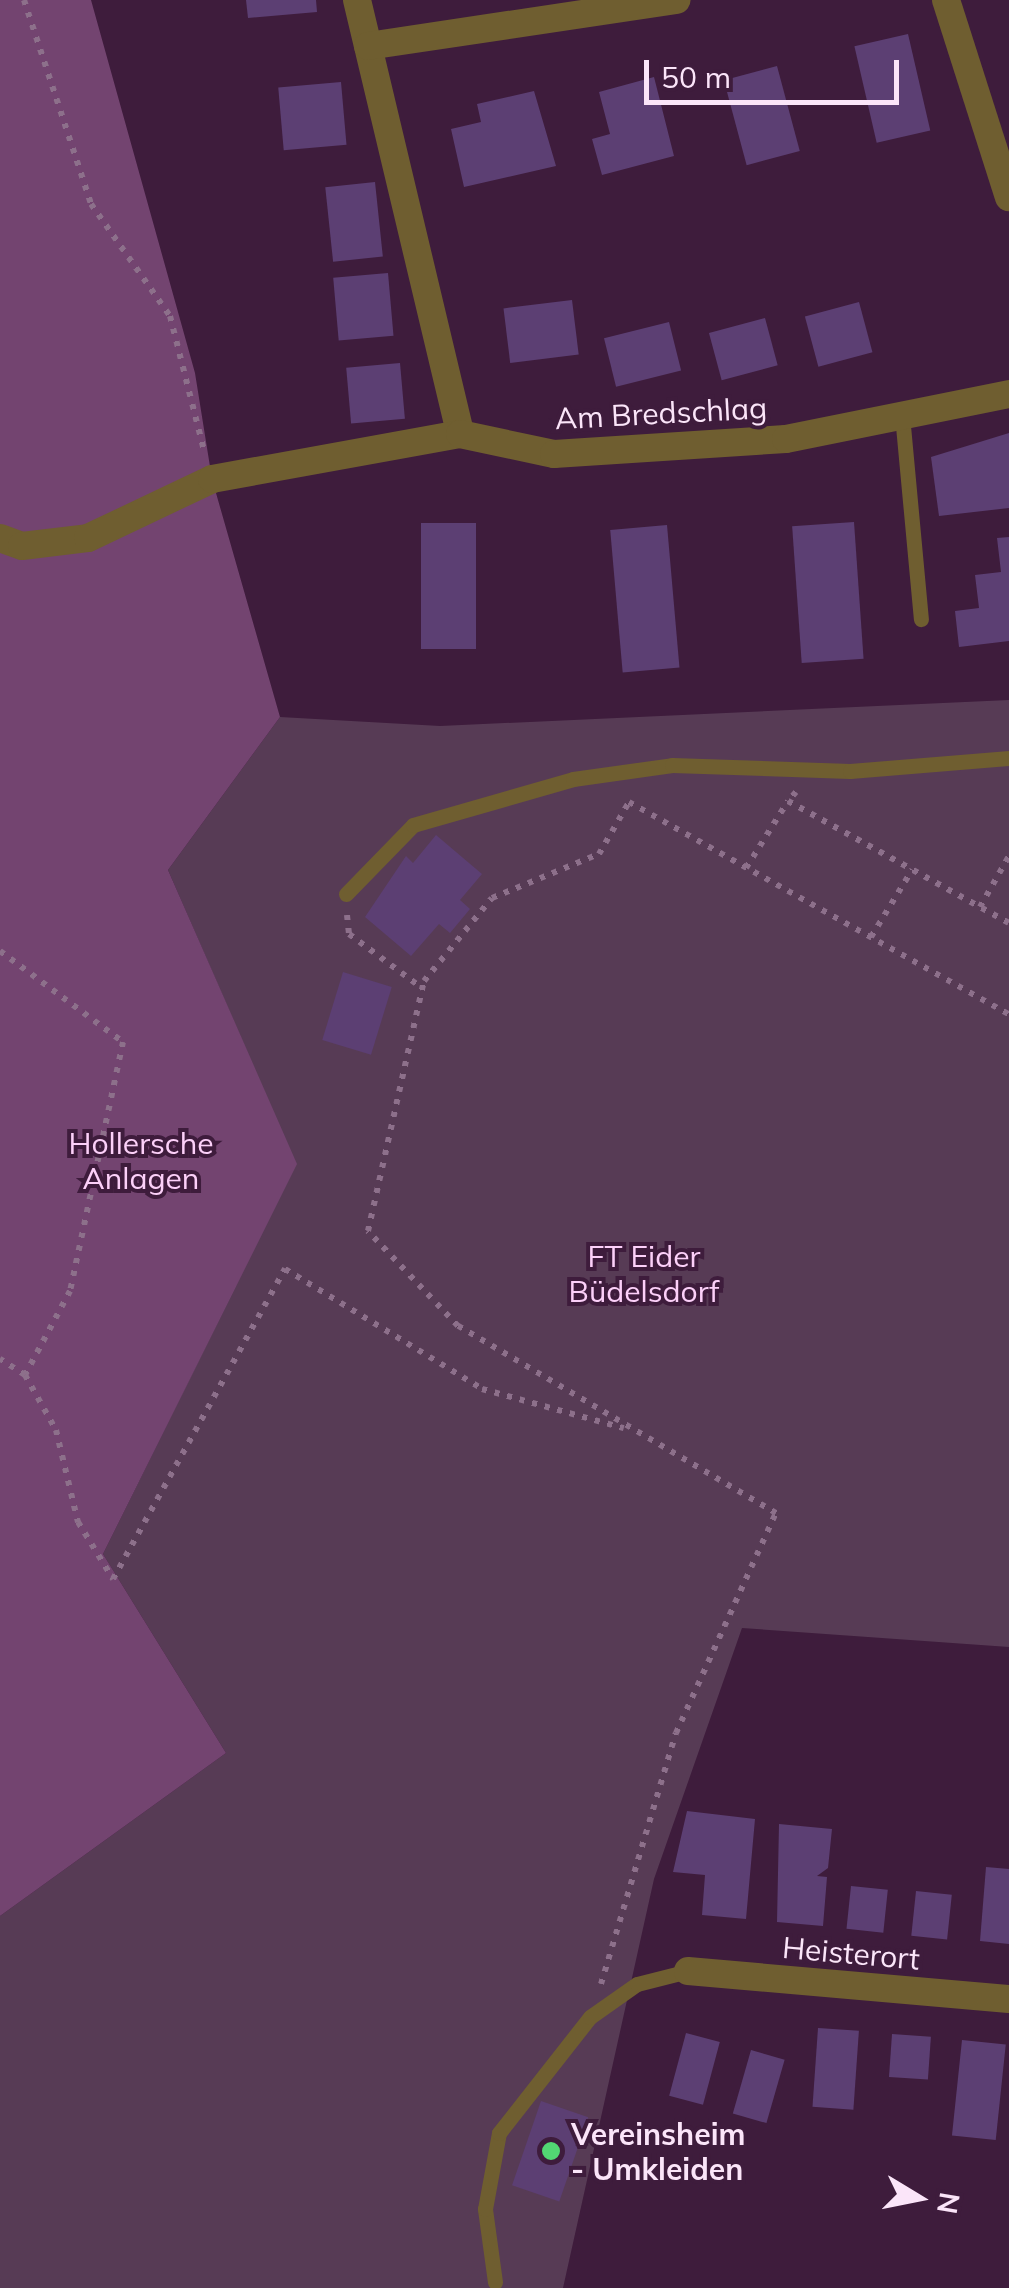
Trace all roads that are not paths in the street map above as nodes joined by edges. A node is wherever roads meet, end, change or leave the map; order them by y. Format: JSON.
{"nodes":[{"id":1,"x":357,"y":0,"type":"edge"},
{"id":2,"x":677,"y":0,"type":"edge"},
{"id":3,"x":946,"y":0,"type":"edge"},
{"id":4,"x":368,"y":46,"type":"junction"},
{"id":5,"x":1009,"y":197,"type":"edge"},
{"id":6,"x":1009,"y":394,"type":"edge"},
{"id":7,"x":902,"y":415,"type":"junction"},
{"id":8,"x":460,"y":434,"type":"junction"},
{"id":9,"x":0,"y":538,"type":"edge"},
{"id":10,"x":921,"y":619,"type":"dead end"},
{"id":11,"x":1009,"y":758,"type":"edge"},
{"id":12,"x":346,"y":894,"type":"road end"},
{"id":13,"x":688,"y":1971,"type":"joint"},
{"id":14,"x":1009,"y":1999,"type":"edge"},
{"id":15,"x":495,"y":2282,"type":"dead end"}],
"edges":[{"from":1,"to":4,"type":"street"},
{"from":2,"to":4,"type":"street"},
{"from":3,"to":5,"type":"street"},
{"from":4,"to":8,"type":"street"},
{"from":6,"to":7,"type":"street","name":"Am Bredschlag"},
{"from":7,"to":8,"type":"street","name":"Am Bredschlag"},
{"from":7,"to":10,"type":"lane"},
{"from":8,"to":9,"type":"street"},
{"from":11,"to":12,"type":"lane"},
{"from":13,"to":14,"type":"street","name":"Heisterort"},
{"from":13,"to":15,"type":"lane"}]}
